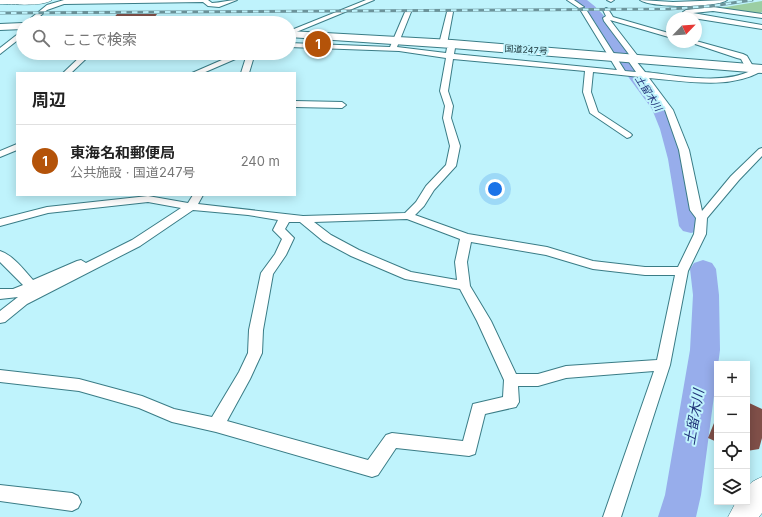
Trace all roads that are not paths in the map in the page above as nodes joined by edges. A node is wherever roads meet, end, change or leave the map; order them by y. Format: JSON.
{"nodes":[{"id":1,"x":48,"y":0,"type":"edge"},
{"id":2,"x":129,"y":0,"type":"edge"},
{"id":3,"x":206,"y":0,"type":"edge"},
{"id":4,"x":234,"y":0,"type":"edge"},
{"id":5,"x":371,"y":0,"type":"edge"},
{"id":6,"x":570,"y":0,"type":"edge"},
{"id":7,"x":611,"y":0,"type":"edge"},
{"id":8,"x":643,"y":0,"type":"edge"},
{"id":9,"x":724,"y":0,"type":"edge"},
{"id":10,"x":0,"y":2,"type":"edge"},
{"id":11,"x":408,"y":12,"type":"dead end"},
{"id":12,"x":450,"y":12,"type":"dead end"},
{"id":13,"x":36,"y":16,"type":"edge"},
{"id":14,"x":762,"y":16,"type":"edge"},
{"id":15,"x":610,"y":18,"type":"junction"},
{"id":16,"x":16,"y":26,"type":"edge"},
{"id":17,"x":0,"y":27,"type":"edge"},
{"id":18,"x":762,"y":27,"type":"edge"},
{"id":19,"x":296,"y":31,"type":"edge"},
{"id":20,"x":666,"y":34,"type":"edge"},
{"id":21,"x":296,"y":35,"type":"edge"},
{"id":22,"x":16,"y":38,"type":"edge"},
{"id":23,"x":702,"y":44,"type":"edge"},
{"id":24,"x":296,"y":45,"type":"edge"},
{"id":25,"x":394,"y":45,"type":"junction"},
{"id":26,"x":448,"y":48,"type":"junction"},
{"id":27,"x":0,"y":52,"type":"edge"},
{"id":28,"x":615,"y":57,"type":"junction"},
{"id":29,"x":633,"y":59,"type":"junction"},
{"id":30,"x":80,"y":60,"type":"edge"},
{"id":31,"x":227,"y":60,"type":"edge"},
{"id":32,"x":249,"y":60,"type":"edge"},
{"id":33,"x":757,"y":69,"type":"edge"},
{"id":34,"x":589,"y":70,"type":"junction"},
{"id":35,"x":67,"y":72,"type":"edge"},
{"id":36,"x":198,"y":72,"type":"edge"},
{"id":37,"x":245,"y":72,"type":"edge"},
{"id":38,"x":624,"y":72,"type":"junction"},
{"id":39,"x":640,"y":73,"type":"junction"},
{"id":40,"x":296,"y":104,"type":"edge"},
{"id":41,"x":342,"y":105,"type":"dead end"},
{"id":42,"x":627,"y":134,"type":"dead end"},
{"id":43,"x":16,"y":147,"type":"edge"},
{"id":44,"x":762,"y":151,"type":"edge"},
{"id":45,"x":0,"y":154,"type":"edge"},
{"id":46,"x":197,"y":196,"type":"edge"},
{"id":47,"x":191,"y":207,"type":"junction"},
{"id":48,"x":408,"y":216,"type":"junction"},
{"id":49,"x":285,"y":218,"type":"junction"},
{"id":50,"x":702,"y":218,"type":"junction"},
{"id":51,"x":303,"y":219,"type":"junction"},
{"id":52,"x":0,"y":224,"type":"edge"},
{"id":53,"x":466,"y":237,"type":"junction"},
{"id":54,"x":136,"y":243,"type":"junction"},
{"id":55,"x":0,"y":255,"type":"edge"},
{"id":56,"x":682,"y":271,"type":"junction"},
{"id":57,"x":31,"y":286,"type":"junction"},
{"id":58,"x":464,"y":286,"type":"junction"},
{"id":59,"x":0,"y":294,"type":"edge"},
{"id":60,"x":0,"y":318,"type":"edge"},
{"id":61,"x":663,"y":365,"type":"junction"},
{"id":62,"x":0,"y":376,"type":"edge"},
{"id":63,"x":511,"y":380,"type":"junction"},
{"id":64,"x":216,"y":425,"type":"junction"},
{"id":65,"x":762,"y":490,"type":"edge"},
{"id":66,"x":0,"y":493,"type":"edge"},
{"id":67,"x":72,"y":502,"type":"dead end"},
{"id":68,"x":612,"y":517,"type":"edge"},
{"id":69,"x":742,"y":517,"type":"edge"}],
"edges":[{"from":1,"to":10,"type":"street"},
{"from":2,"to":3,"type":"street"},
{"from":2,"to":13,"type":"street"},
{"from":3,"to":4,"type":"street"},
{"from":5,"to":19,"type":"street"},
{"from":6,"to":28,"type":"street"},
{"from":7,"to":15,"type":"street"},
{"from":8,"to":9,"type":"street"},
{"from":11,"to":25,"type":"street"},
{"from":12,"to":26,"type":"street"},
{"from":14,"to":18,"type":"street"},
{"from":15,"to":20,"type":"street"},
{"from":15,"to":29,"type":"street"},
{"from":16,"to":17,"type":"highway"},
{"from":21,"to":25,"type":"highway","name":"国道247号"},
{"from":22,"to":27,"type":"street"},
{"from":23,"to":33,"type":"street"},
{"from":24,"to":25,"type":"street"},
{"from":25,"to":26,"type":"highway","name":"国道247号"},
{"from":26,"to":28,"type":"highway","name":"国道247号"},
{"from":26,"to":34,"type":"street"},
{"from":26,"to":48,"type":"street"},
{"from":28,"to":29,"type":"highway","name":"国道247号"},
{"from":28,"to":38,"type":"street"},
{"from":29,"to":33,"type":"highway","name":"国道247号"},
{"from":29,"to":39,"type":"street"},
{"from":30,"to":35,"type":"street"},
{"from":31,"to":36,"type":"street"},
{"from":32,"to":37,"type":"street"},
{"from":33,"to":39,"type":"street"},
{"from":34,"to":38,"type":"street"},
{"from":34,"to":42,"type":"street"},
{"from":38,"to":39,"type":"street"},
{"from":39,"to":50,"type":"street"},
{"from":40,"to":41,"type":"street"},
{"from":43,"to":45,"type":"street"},
{"from":44,"to":50,"type":"street"},
{"from":46,"to":47,"type":"street"},
{"from":47,"to":49,"type":"street"},
{"from":47,"to":52,"type":"street"},
{"from":47,"to":54,"type":"street"},
{"from":48,"to":51,"type":"street"},
{"from":48,"to":53,"type":"street"},
{"from":49,"to":51,"type":"street"},
{"from":49,"to":64,"type":"street"},
{"from":50,"to":56,"type":"street"},
{"from":51,"to":58,"type":"street"},
{"from":53,"to":56,"type":"street"},
{"from":53,"to":58,"type":"street"},
{"from":54,"to":57,"type":"street"},
{"from":54,"to":60,"type":"street"},
{"from":55,"to":57,"type":"street"},
{"from":56,"to":61,"type":"street"},
{"from":57,"to":59,"type":"street"},
{"from":58,"to":63,"type":"street"},
{"from":61,"to":63,"type":"street"},
{"from":61,"to":68,"type":"street"},
{"from":62,"to":64,"type":"street"},
{"from":63,"to":64,"type":"street"},
{"from":65,"to":69,"type":"main road"},
{"from":66,"to":67,"type":"street"}]}
